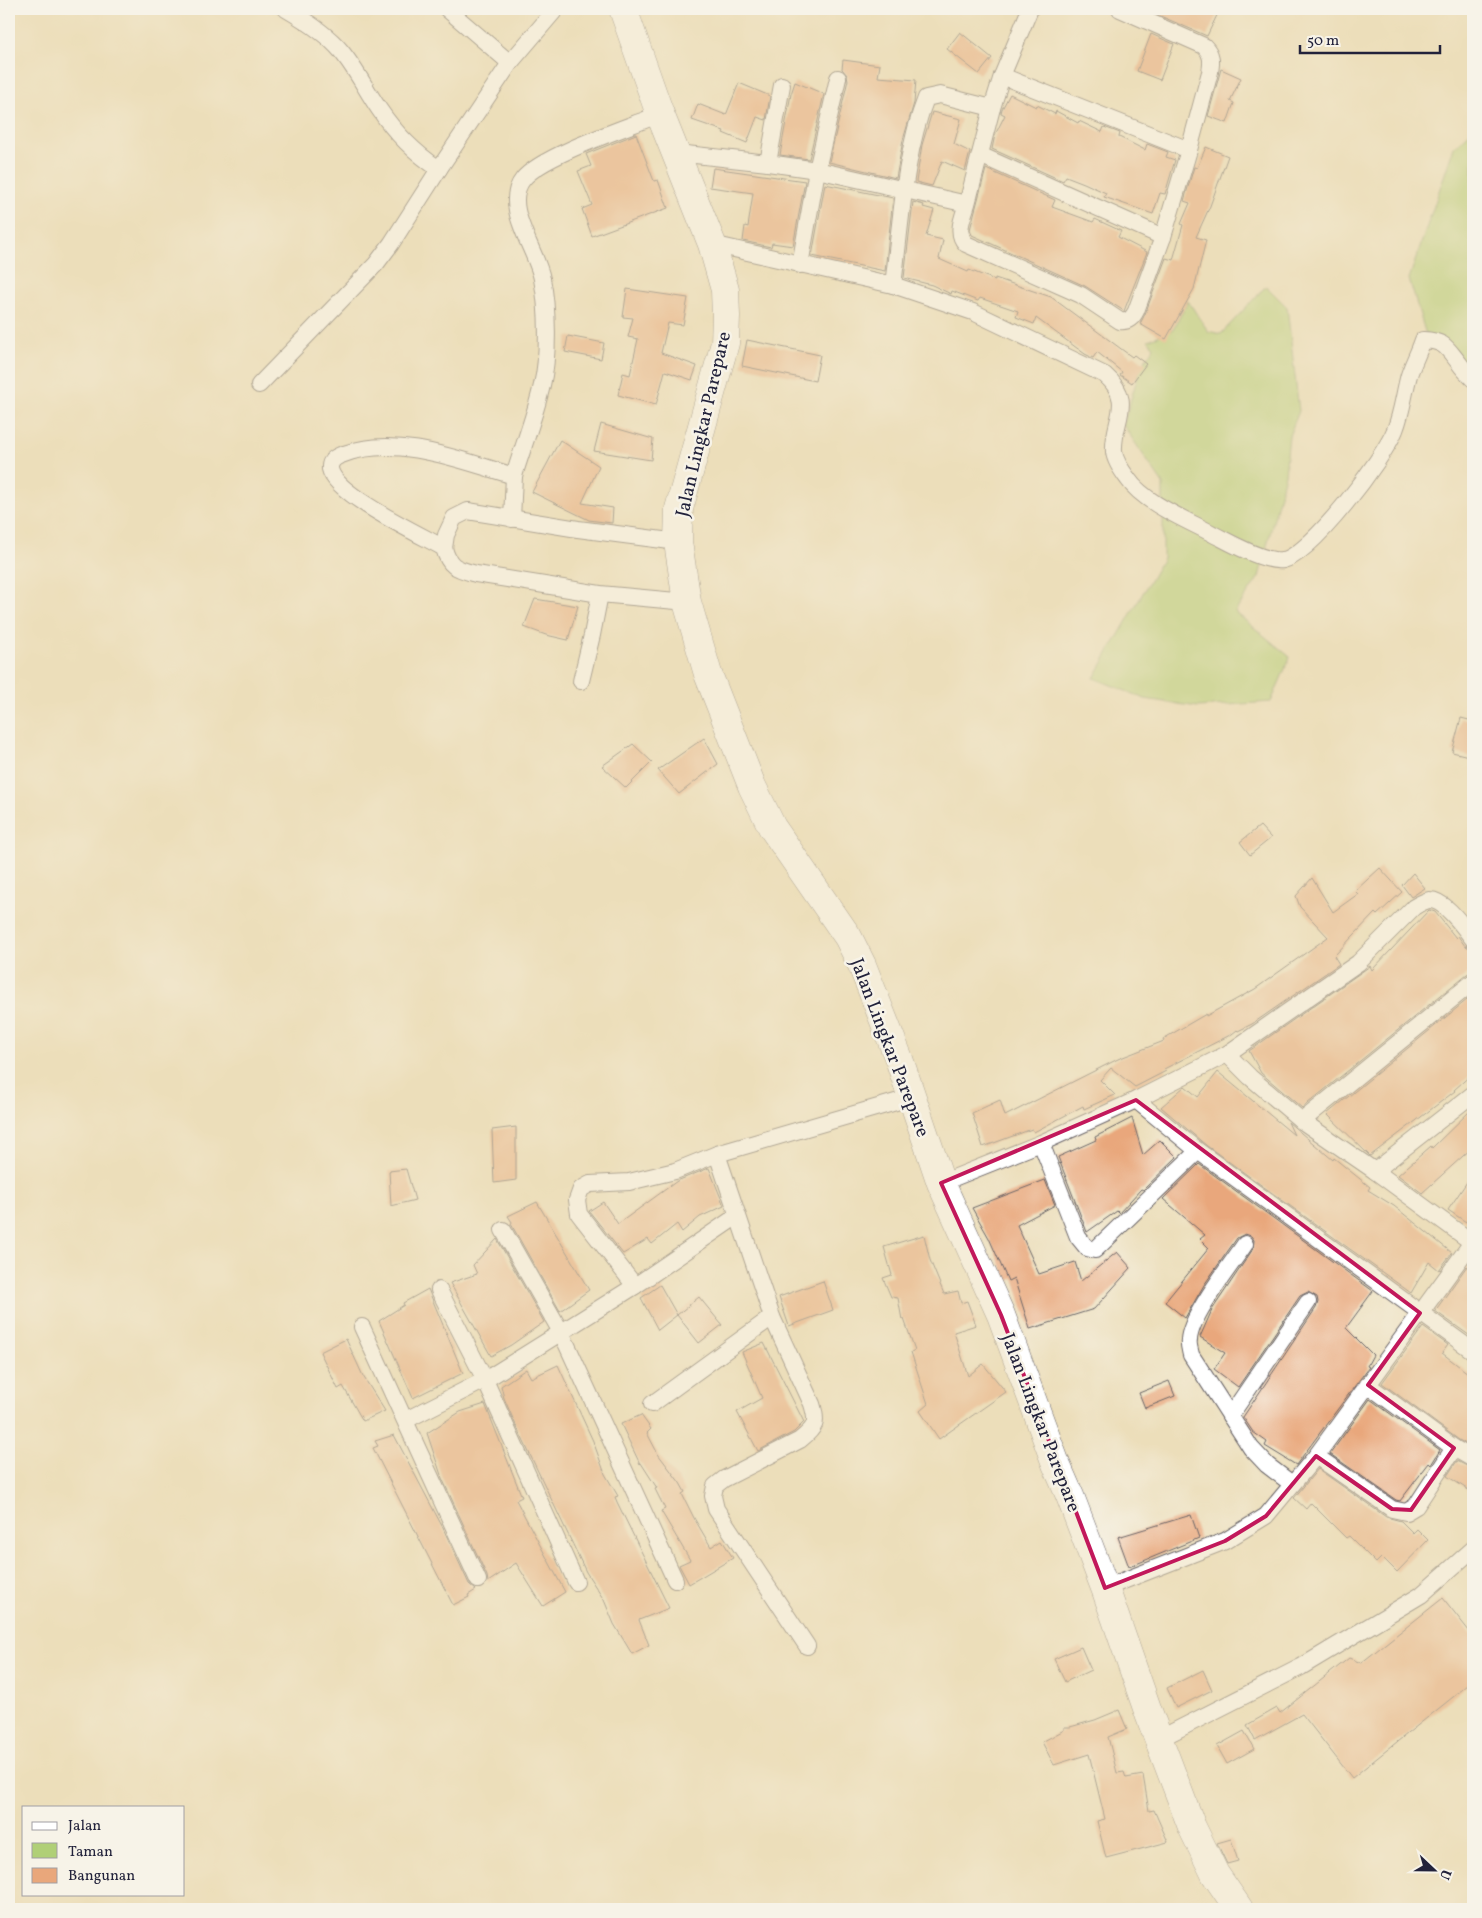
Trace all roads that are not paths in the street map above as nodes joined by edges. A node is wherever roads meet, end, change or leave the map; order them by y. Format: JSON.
{"nodes":[{"id":1,"x":286,"y":9,"type":"edge"},
{"id":2,"x":447,"y":9,"type":"edge"},
{"id":3,"x":556,"y":9,"type":"edge"},
{"id":4,"x":623,"y":9,"type":"edge"},
{"id":5,"x":1030,"y":9,"type":"edge"},
{"id":6,"x":1120,"y":9,"type":"edge"},
{"id":7,"x":510,"y":63,"type":"junction"},
{"id":8,"x":1002,"y":76,"type":"junction"},
{"id":9,"x":838,"y":78,"type":"dead end"},
{"id":10,"x":782,"y":85,"type":"dead end"},
{"id":11,"x":992,"y":108,"type":"junction"},
{"id":12,"x":660,"y":114,"type":"junction"},
{"id":13,"x":1189,"y":150,"type":"junction"},
{"id":14,"x":677,"y":153,"type":"junction"},
{"id":15,"x":980,"y":155,"type":"junction"},
{"id":16,"x":768,"y":163,"type":"junction"},
{"id":17,"x":439,"y":170,"type":"junction"},
{"id":18,"x":817,"y":170,"type":"junction"},
{"id":19,"x":905,"y":190,"type":"junction"},
{"id":20,"x":967,"y":204,"type":"junction"},
{"id":21,"x":1163,"y":237,"type":"junction"},
{"id":22,"x":712,"y":244,"type":"junction"},
{"id":23,"x":800,"y":265,"type":"junction"},
{"id":24,"x":893,"y":284,"type":"junction"},
{"id":25,"x":1473,"y":378,"type":"edge"},
{"id":26,"x":259,"y":385,"type":"dead end"},
{"id":27,"x":514,"y":476,"type":"junction"},
{"id":28,"x":512,"y":519,"type":"junction"},
{"id":29,"x":678,"y":542,"type":"junction"},
{"id":30,"x":444,"y":548,"type":"junction"},
{"id":31,"x":600,"y":594,"type":"junction"},
{"id":32,"x":687,"y":602,"type":"junction"},
{"id":33,"x":581,"y":680,"type":"dead end"},
{"id":34,"x":1473,"y":939,"type":"edge"},
{"id":35,"x":1473,"y":982,"type":"edge"},
{"id":36,"x":1227,"y":1054,"type":"junction"},
{"id":37,"x":1473,"y":1094,"type":"edge"},
{"id":38,"x":912,"y":1097,"type":"junction"},
{"id":39,"x":1136,"y":1100,"type":"junction"},
{"id":40,"x":1302,"y":1121,"type":"junction"},
{"id":41,"x":1041,"y":1143,"type":"junction"},
{"id":42,"x":1198,"y":1151,"type":"junction"},
{"id":43,"x":717,"y":1154,"type":"junction"},
{"id":44,"x":1375,"y":1171,"type":"junction"},
{"id":45,"x":941,"y":1184,"type":"junction"},
{"id":46,"x":737,"y":1216,"type":"junction"},
{"id":47,"x":503,"y":1230,"type":"dead end"},
{"id":48,"x":1473,"y":1242,"type":"edge"},
{"id":49,"x":1245,"y":1244,"type":"dead end"},
{"id":50,"x":635,"y":1286,"type":"junction"},
{"id":51,"x":439,"y":1290,"type":"dead end"},
{"id":52,"x":1308,"y":1302,"type":"dead end"},
{"id":53,"x":1420,"y":1312,"type":"junction"},
{"id":54,"x":772,"y":1317,"type":"junction"},
{"id":55,"x":362,"y":1327,"type":"dead end"},
{"id":56,"x":561,"y":1332,"type":"junction"},
{"id":57,"x":1473,"y":1352,"type":"edge"},
{"id":58,"x":485,"y":1380,"type":"junction"},
{"id":59,"x":1368,"y":1385,"type":"junction"},
{"id":60,"x":652,"y":1404,"type":"dead end"},
{"id":61,"x":1230,"y":1416,"type":"junction"},
{"id":62,"x":406,"y":1420,"type":"junction"},
{"id":63,"x":1454,"y":1448,"type":"junction"},
{"id":64,"x":1316,"y":1456,"type":"junction"},
{"id":65,"x":1473,"y":1460,"type":"edge"},
{"id":66,"x":1292,"y":1484,"type":"junction"},
{"id":67,"x":1473,"y":1549,"type":"edge"},
{"id":68,"x":478,"y":1580,"type":"dead end"},
{"id":69,"x":674,"y":1580,"type":"dead end"},
{"id":70,"x":576,"y":1582,"type":"dead end"},
{"id":71,"x":1105,"y":1588,"type":"junction"},
{"id":72,"x":807,"y":1646,"type":"dead end"},
{"id":73,"x":1159,"y":1739,"type":"junction"},
{"id":74,"x":1239,"y":1909,"type":"edge"}],
"edges":[{"from":1,"to":17,"type":"street"},
{"from":2,"to":7,"type":"street"},
{"from":3,"to":7,"type":"street"},
{"from":4,"to":12,"type":"highway","name":"Jalan Lingkar Parepare"},
{"from":5,"to":8,"type":"street"},
{"from":6,"to":13,"type":"street"},
{"from":7,"to":17,"type":"street"},
{"from":8,"to":11,"type":"street"},
{"from":8,"to":13,"type":"street"},
{"from":9,"to":18,"type":"street"},
{"from":10,"to":16,"type":"street"},
{"from":11,"to":15,"type":"street"},
{"from":11,"to":19,"type":"street"},
{"from":12,"to":14,"type":"highway","name":"Jalan Lingkar Parepare"},
{"from":12,"to":27,"type":"street"},
{"from":13,"to":21,"type":"street"},
{"from":14,"to":16,"type":"street"},
{"from":14,"to":22,"type":"highway","name":"Jalan Lingkar Parepare"},
{"from":15,"to":20,"type":"street"},
{"from":15,"to":21,"type":"street"},
{"from":16,"to":18,"type":"street"},
{"from":17,"to":26,"type":"street"},
{"from":18,"to":19,"type":"street"},
{"from":18,"to":23,"type":"street"},
{"from":19,"to":20,"type":"street"},
{"from":19,"to":24,"type":"street"},
{"from":20,"to":21,"type":"street"},
{"from":22,"to":23,"type":"street"},
{"from":22,"to":29,"type":"highway","name":"Jalan Lingkar Parepare"},
{"from":23,"to":24,"type":"street"},
{"from":24,"to":25,"type":"street"},
{"from":27,"to":28,"type":"street"},
{"from":27,"to":30,"type":"street"},
{"from":28,"to":29,"type":"street"},
{"from":28,"to":30,"type":"street"},
{"from":29,"to":32,"type":"highway","name":"Jalan Lingkar Parepare"},
{"from":30,"to":31,"type":"street"},
{"from":31,"to":32,"type":"street"},
{"from":31,"to":33,"type":"street"},
{"from":32,"to":38,"type":"highway","name":"Jalan Lingkar Parepare"},
{"from":34,"to":36,"type":"street"},
{"from":35,"to":40,"type":"street"},
{"from":36,"to":39,"type":"street"},
{"from":36,"to":40,"type":"street"},
{"from":37,"to":44,"type":"street"},
{"from":38,"to":43,"type":"street"},
{"from":38,"to":45,"type":"highway","name":"Jalan Lingkar Parepare"},
{"from":39,"to":41,"type":"street"},
{"from":39,"to":42,"type":"street"},
{"from":40,"to":44,"type":"street"},
{"from":41,"to":42,"type":"street"},
{"from":41,"to":45,"type":"street"},
{"from":42,"to":53,"type":"street"},
{"from":43,"to":46,"type":"street"},
{"from":43,"to":50,"type":"street"},
{"from":44,"to":48,"type":"street"},
{"from":45,"to":71,"type":"highway","name":"Jalan Lingkar Parepare"},
{"from":46,"to":50,"type":"street"},
{"from":46,"to":54,"type":"street"},
{"from":47,"to":56,"type":"street"},
{"from":48,"to":53,"type":"street"},
{"from":49,"to":61,"type":"street"},
{"from":50,"to":56,"type":"street"},
{"from":51,"to":58,"type":"street"},
{"from":52,"to":61,"type":"street"},
{"from":53,"to":57,"type":"street"},
{"from":53,"to":59,"type":"street"},
{"from":54,"to":60,"type":"street"},
{"from":54,"to":72,"type":"street"},
{"from":55,"to":62,"type":"street"},
{"from":56,"to":58,"type":"street"},
{"from":56,"to":69,"type":"street"},
{"from":58,"to":62,"type":"street"},
{"from":58,"to":70,"type":"street"},
{"from":59,"to":63,"type":"street"},
{"from":59,"to":64,"type":"street"},
{"from":61,"to":66,"type":"street"},
{"from":62,"to":68,"type":"street"},
{"from":63,"to":64,"type":"street"},
{"from":63,"to":65,"type":"street"},
{"from":64,"to":66,"type":"street"},
{"from":66,"to":71,"type":"street"},
{"from":67,"to":73,"type":"street"},
{"from":71,"to":73,"type":"highway","name":"Jalan Lingkar Parepare"},
{"from":73,"to":74,"type":"highway","name":"Jalan Lingkar Parepare"}]}
